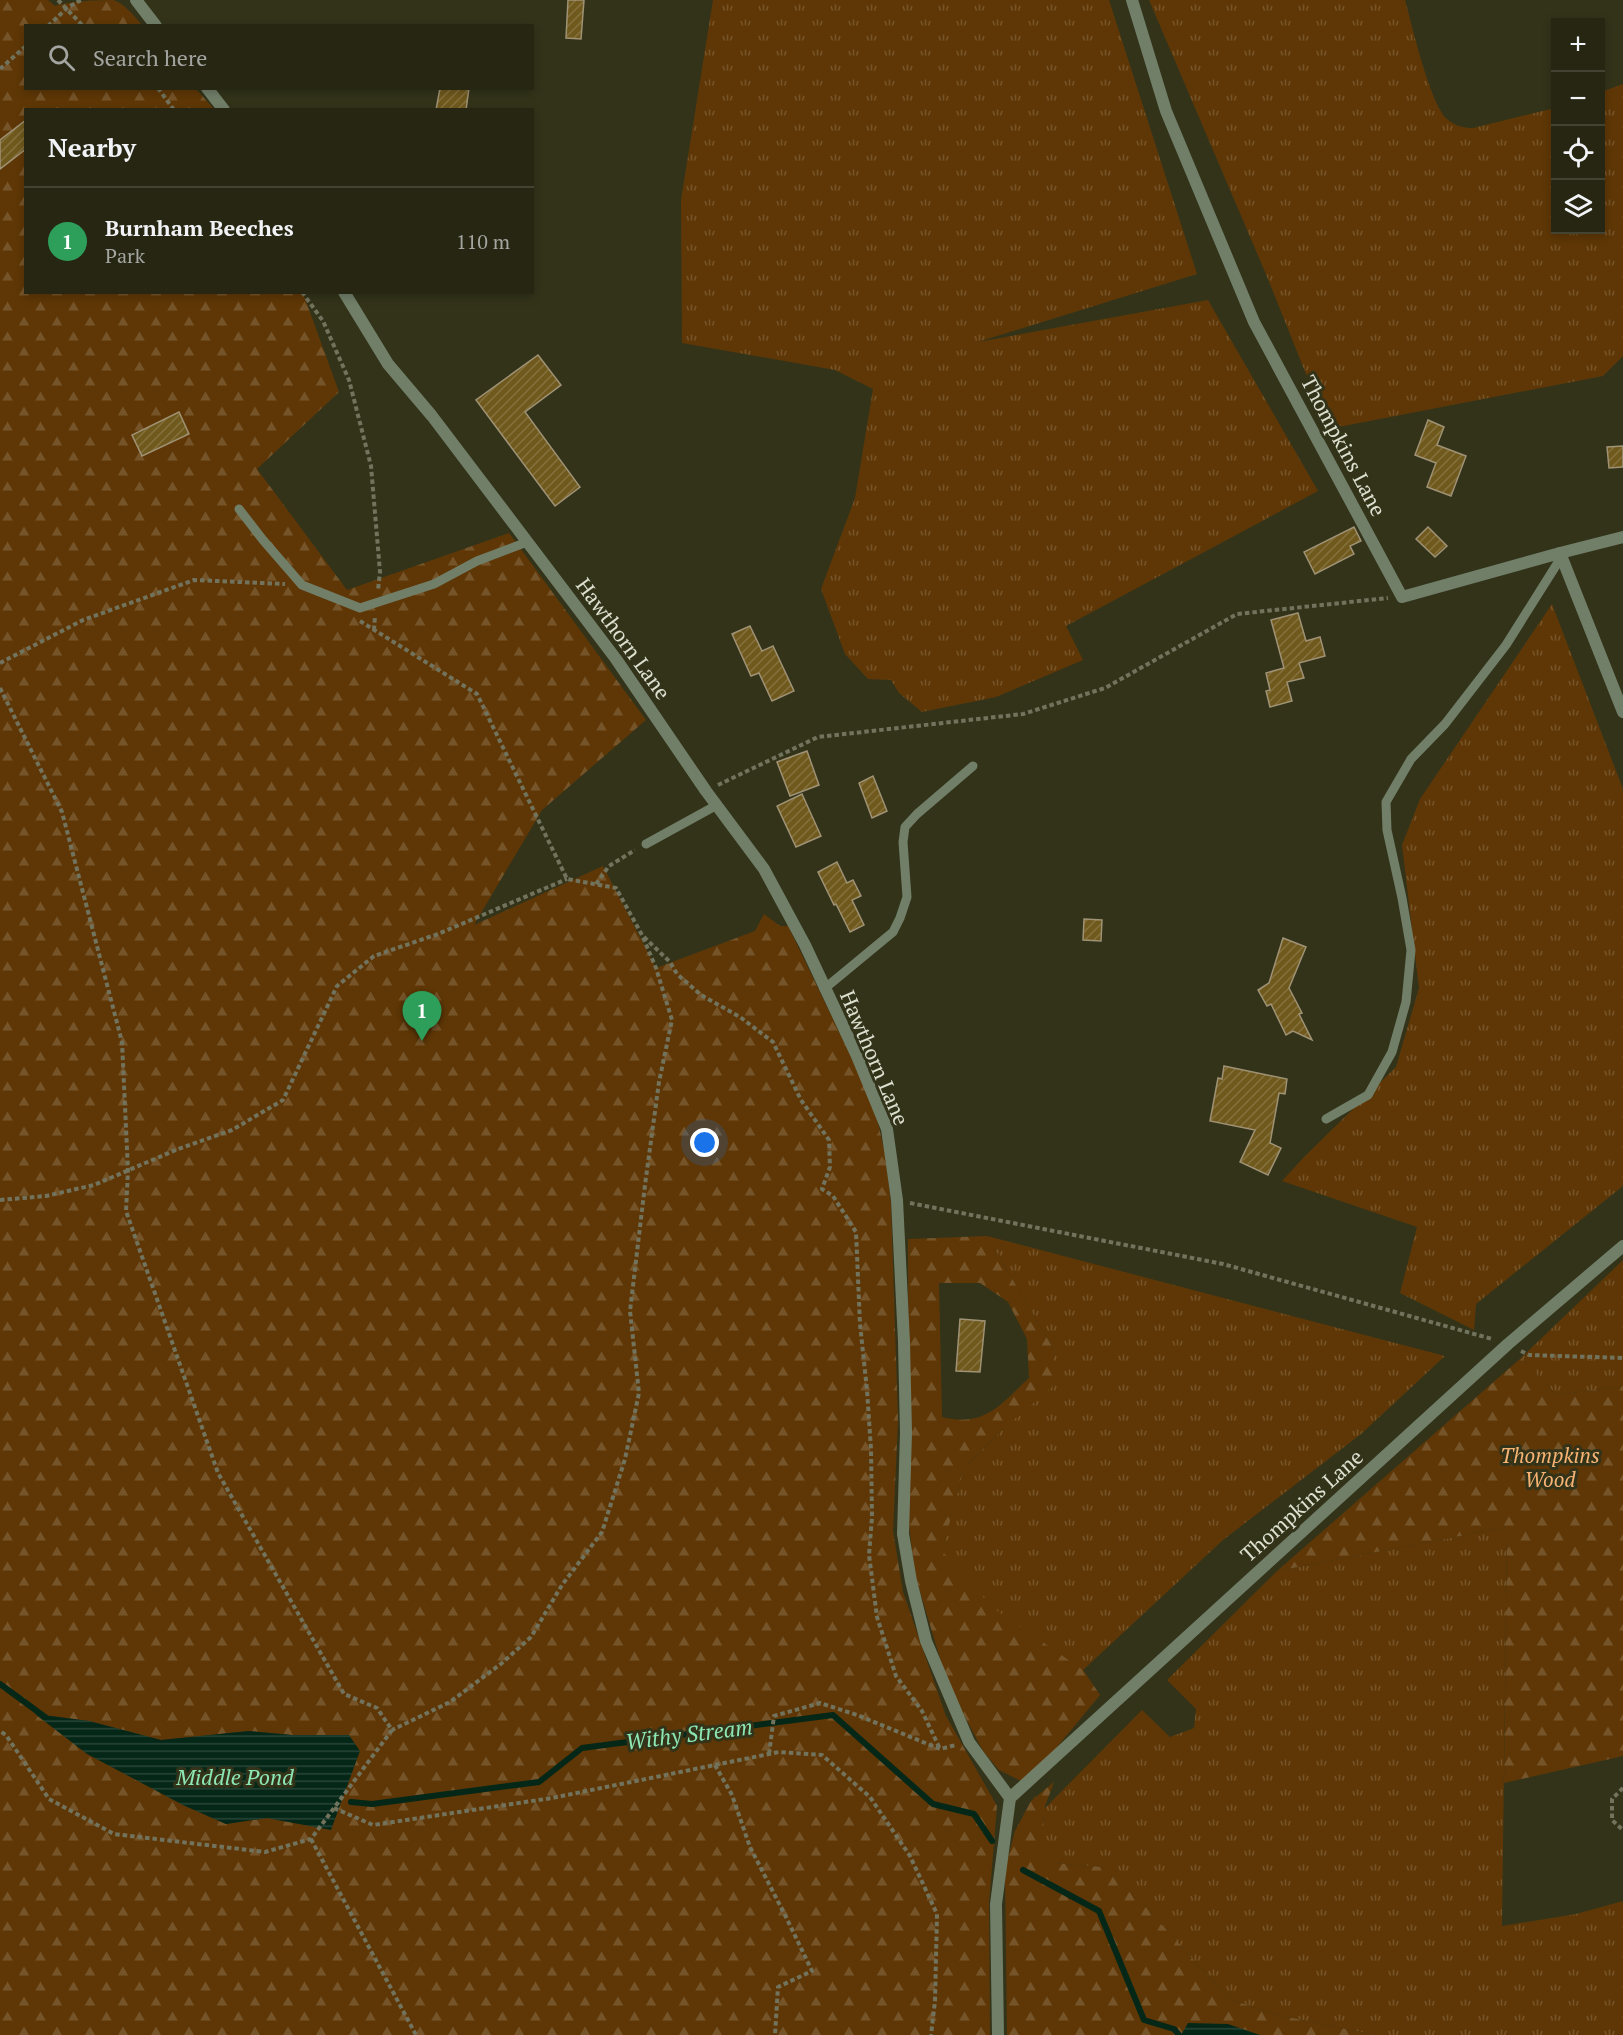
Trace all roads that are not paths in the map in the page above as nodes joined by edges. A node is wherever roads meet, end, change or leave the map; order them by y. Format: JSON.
{"nodes":[{"id":1,"x":136,"y":0,"type":"edge"},
{"id":2,"x":1132,"y":0,"type":"edge"},
{"id":3,"x":154,"y":24,"type":"edge"},
{"id":4,"x":209,"y":90,"type":"edge"},
{"id":5,"x":222,"y":108,"type":"edge"},
{"id":6,"x":345,"y":294,"type":"edge"},
{"id":7,"x":239,"y":509,"type":"dead end"},
{"id":8,"x":1623,"y":537,"type":"edge"},
{"id":9,"x":527,"y":542,"type":"junction"},
{"id":10,"x":1561,"y":555,"type":"junction"},
{"id":11,"x":1623,"y":712,"type":"edge"},
{"id":12,"x":973,"y":766,"type":"dead end"},
{"id":13,"x":717,"y":805,"type":"junction"},
{"id":14,"x":646,"y":844,"type":"road end"},
{"id":15,"x":824,"y":988,"type":"junction"},
{"id":16,"x":1326,"y":1119,"type":"dead end"},
{"id":17,"x":1623,"y":1246,"type":"edge"},
{"id":18,"x":1010,"y":1798,"type":"junction"},
{"id":19,"x":998,"y":2035,"type":"edge"}],
"edges":[{"from":1,"to":3,"type":"street"},
{"from":2,"to":10,"type":"street","name":"Thompkins Lane"},
{"from":4,"to":5,"type":"street"},
{"from":6,"to":9,"type":"street","name":"Hawthorn Lane"},
{"from":7,"to":9,"type":"lane"},
{"from":8,"to":10,"type":"street"},
{"from":9,"to":13,"type":"street","name":"Hawthorn Lane"},
{"from":10,"to":11,"type":"street"},
{"from":10,"to":16,"type":"lane"},
{"from":12,"to":15,"type":"lane"},
{"from":13,"to":14,"type":"lane"},
{"from":13,"to":15,"type":"street","name":"Hawthorn Lane"},
{"from":15,"to":18,"type":"street","name":"Hawthorn Lane"},
{"from":17,"to":18,"type":"street","name":"Thompkins Lane"},
{"from":18,"to":19,"type":"street"}]}
